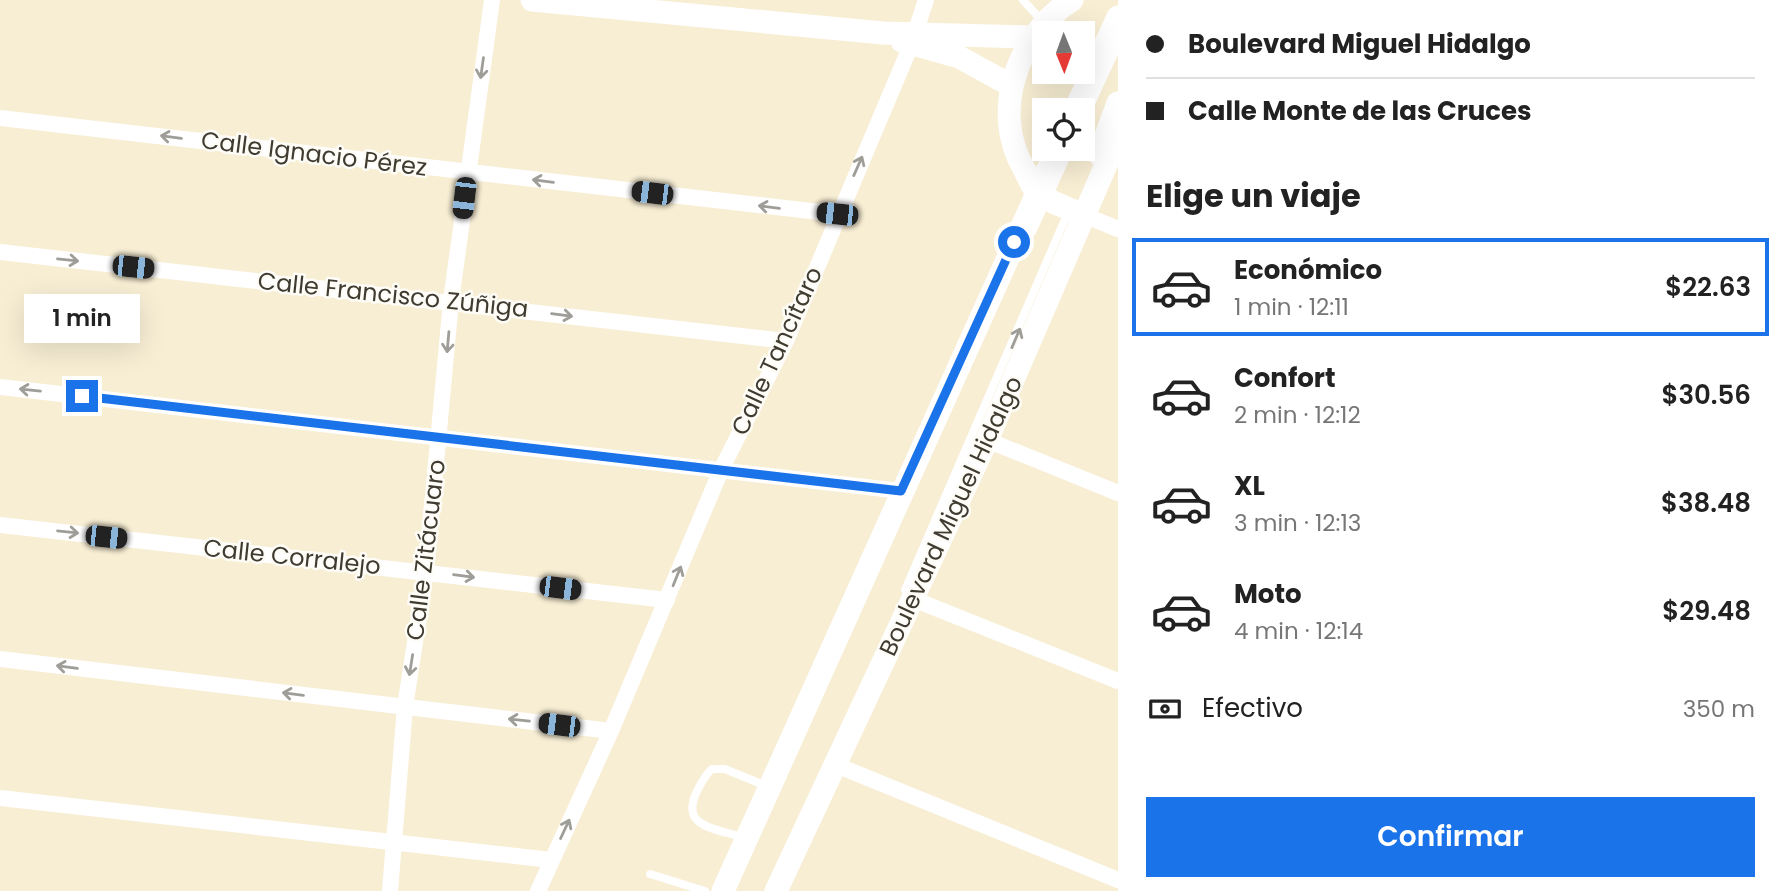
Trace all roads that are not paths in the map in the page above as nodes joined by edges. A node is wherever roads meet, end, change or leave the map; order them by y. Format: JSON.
{"nodes":[{"id":1,"x":492,"y":0,"type":"edge"},
{"id":2,"x":532,"y":0,"type":"edge"},
{"id":3,"x":926,"y":0,"type":"edge"},
{"id":4,"x":1023,"y":0,"type":"edge"},
{"id":5,"x":1072,"y":0,"type":"edge"},
{"id":6,"x":1118,"y":18,"type":"edge"},
{"id":7,"x":1034,"y":21,"type":"edge"},
{"id":8,"x":1048,"y":21,"type":"edge"},
{"id":9,"x":1032,"y":30,"type":"edge"},
{"id":10,"x":913,"y":39,"type":"junction"},
{"id":11,"x":1032,"y":43,"type":"edge"},
{"id":12,"x":1118,"y":45,"type":"edge"},
{"id":13,"x":1012,"y":86,"type":"junction"},
{"id":14,"x":1081,"y":98,"type":"edge"},
{"id":15,"x":1094,"y":98,"type":"edge"},
{"id":16,"x":1118,"y":103,"type":"edge"},
{"id":17,"x":0,"y":118,"type":"edge"},
{"id":18,"x":1118,"y":121,"type":"edge"},
{"id":19,"x":1118,"y":137,"type":"edge"},
{"id":20,"x":1053,"y":161,"type":"edge"},
{"id":21,"x":1063,"y":161,"type":"edge"},
{"id":22,"x":468,"y":172,"type":"junction"},
{"id":23,"x":1097,"y":182,"type":"junction"},
{"id":24,"x":1043,"y":195,"type":"junction"},
{"id":25,"x":1078,"y":212,"type":"junction"},
{"id":26,"x":837,"y":214,"type":"junction"},
{"id":27,"x":1118,"y":229,"type":"edge"},
{"id":28,"x":1025,"y":247,"type":"dead end"},
{"id":29,"x":0,"y":252,"type":"edge"},
{"id":30,"x":452,"y":301,"type":"junction"},
{"id":31,"x":997,"y":308,"type":"dead end"},
{"id":32,"x":786,"y":341,"type":"junction"},
{"id":33,"x":0,"y":387,"type":"edge"},
{"id":34,"x":440,"y":435,"type":"junction"},
{"id":35,"x":986,"y":440,"type":"junction"},
{"id":36,"x":721,"y":470,"type":"junction"},
{"id":37,"x":901,"y":491,"type":"junction"},
{"id":38,"x":1118,"y":493,"type":"edge"},
{"id":39,"x":0,"y":525,"type":"edge"},
{"id":40,"x":426,"y":572,"type":"junction"},
{"id":41,"x":907,"y":599,"type":"junction"},
{"id":42,"x":667,"y":600,"type":"junction"},
{"id":43,"x":895,"y":612,"type":"dead end"},
{"id":44,"x":0,"y":659,"type":"edge"},
{"id":45,"x":1118,"y":681,"type":"edge"},
{"id":46,"x":405,"y":708,"type":"junction"},
{"id":47,"x":611,"y":731,"type":"junction"},
{"id":48,"x":836,"y":765,"type":"junction"},
{"id":49,"x":769,"y":787,"type":"junction"},
{"id":50,"x":0,"y":798,"type":"edge"},
{"id":51,"x":746,"y":838,"type":"junction"},
{"id":52,"x":396,"y":841,"type":"junction"},
{"id":53,"x":551,"y":860,"type":"junction"},
{"id":54,"x":650,"y":874,"type":"dead end"},
{"id":55,"x":1118,"y":880,"type":"edge"},
{"id":56,"x":390,"y":891,"type":"edge"},
{"id":57,"x":538,"y":891,"type":"edge"},
{"id":58,"x":705,"y":891,"type":"edge"},
{"id":59,"x":723,"y":891,"type":"edge"},
{"id":60,"x":734,"y":891,"type":"edge"},
{"id":61,"x":765,"y":891,"type":"edge"},
{"id":62,"x":776,"y":891,"type":"edge"}],
"edges":[{"from":1,"to":22,"type":"street","name":"Calle Zitácuaro","one_way":true},
{"from":2,"to":10,"type":"main road"},
{"from":3,"to":10,"type":"street","name":"Calle Tancítaro"},
{"from":4,"to":7,"type":"lane"},
{"from":5,"to":8,"type":"main road"},
{"from":6,"to":14,"type":"main road"},
{"from":9,"to":10,"type":"main road"},
{"from":10,"to":13,"type":"main road"},
{"from":26,"to":10,"type":"street","name":"Calle Tancítaro","one_way":true},
{"from":11,"to":13,"type":"main road"},
{"from":12,"to":15,"type":"lane"},
{"from":13,"to":24,"type":"main road"},
{"from":16,"to":23,"type":"main road"},
{"from":22,"to":17,"type":"street","name":"Calle Ignacio Pérez","one_way":true},
{"from":18,"to":23,"type":"lane"},
{"from":19,"to":23,"type":"main road","name":"Boulevard Miguel Hidalgo"},
{"from":20,"to":24,"type":"main road"},
{"from":21,"to":24,"type":"lane"},
{"from":26,"to":22,"type":"street","name":"Calle Ignacio Pérez","one_way":true},
{"from":22,"to":30,"type":"street","name":"Calle Zitácuaro"},
{"from":23,"to":25,"type":"main road","name":"Boulevard Miguel Hidalgo"},
{"from":24,"to":25,"type":"main road"},
{"from":24,"to":28,"type":"lane"},
{"from":24,"to":37,"type":"main road"},
{"from":25,"to":27,"type":"street"},
{"from":25,"to":35,"type":"main road","name":"Boulevard Miguel Hidalgo"},
{"from":41,"to":25,"type":"lane","one_way":true},
{"from":26,"to":32,"type":"street","name":"Calle Tancítaro"},
{"from":29,"to":30,"type":"street","name":"Calle Francisco Zúñiga","one_way":true},
{"from":30,"to":32,"type":"street","name":"Calle Francisco Zúñiga","one_way":true},
{"from":30,"to":34,"type":"street","name":"Calle Zitácuaro","one_way":true},
{"from":31,"to":60,"type":"lane"},
{"from":32,"to":36,"type":"street","name":"Calle Tancítaro"},
{"from":34,"to":33,"type":"street","one_way":true},
{"from":34,"to":36,"type":"street"},
{"from":34,"to":40,"type":"street","name":"Calle Zitácuaro"},
{"from":35,"to":38,"type":"street"},
{"from":35,"to":41,"type":"main road","name":"Boulevard Miguel Hidalgo"},
{"from":36,"to":37,"type":"street"},
{"from":42,"to":36,"type":"street","name":"Calle Tancítaro","one_way":true},
{"from":37,"to":49,"type":"main road"},
{"from":39,"to":40,"type":"street","name":"Calle Corralejo","one_way":true},
{"from":40,"to":42,"type":"street","name":"Calle Corralejo","one_way":true},
{"from":40,"to":46,"type":"street","name":"Calle Zitácuaro","one_way":true},
{"from":41,"to":45,"type":"street"},
{"from":41,"to":48,"type":"main road","name":"Boulevard Miguel Hidalgo"},
{"from":42,"to":47,"type":"street","name":"Calle Tancítaro"},
{"from":43,"to":61,"type":"lane"},
{"from":46,"to":44,"type":"street","one_way":true},
{"from":47,"to":46,"type":"street","one_way":true},
{"from":46,"to":52,"type":"street","name":"Calle Zitácuaro"},
{"from":53,"to":47,"type":"street","name":"Calle Tancítaro","one_way":true},
{"from":48,"to":55,"type":"street"},
{"from":48,"to":62,"type":"main road","name":"Boulevard Miguel Hidalgo"},
{"from":49,"to":51,"type":"main road"},
{"from":49,"to":51,"type":"lane"},
{"from":50,"to":52,"type":"street"},
{"from":51,"to":59,"type":"main road"},
{"from":52,"to":53,"type":"street"},
{"from":52,"to":56,"type":"street","name":"Calle Zitácuaro"},
{"from":53,"to":57,"type":"street","name":"Calle Tancítaro"},
{"from":54,"to":58,"type":"lane"}]}
